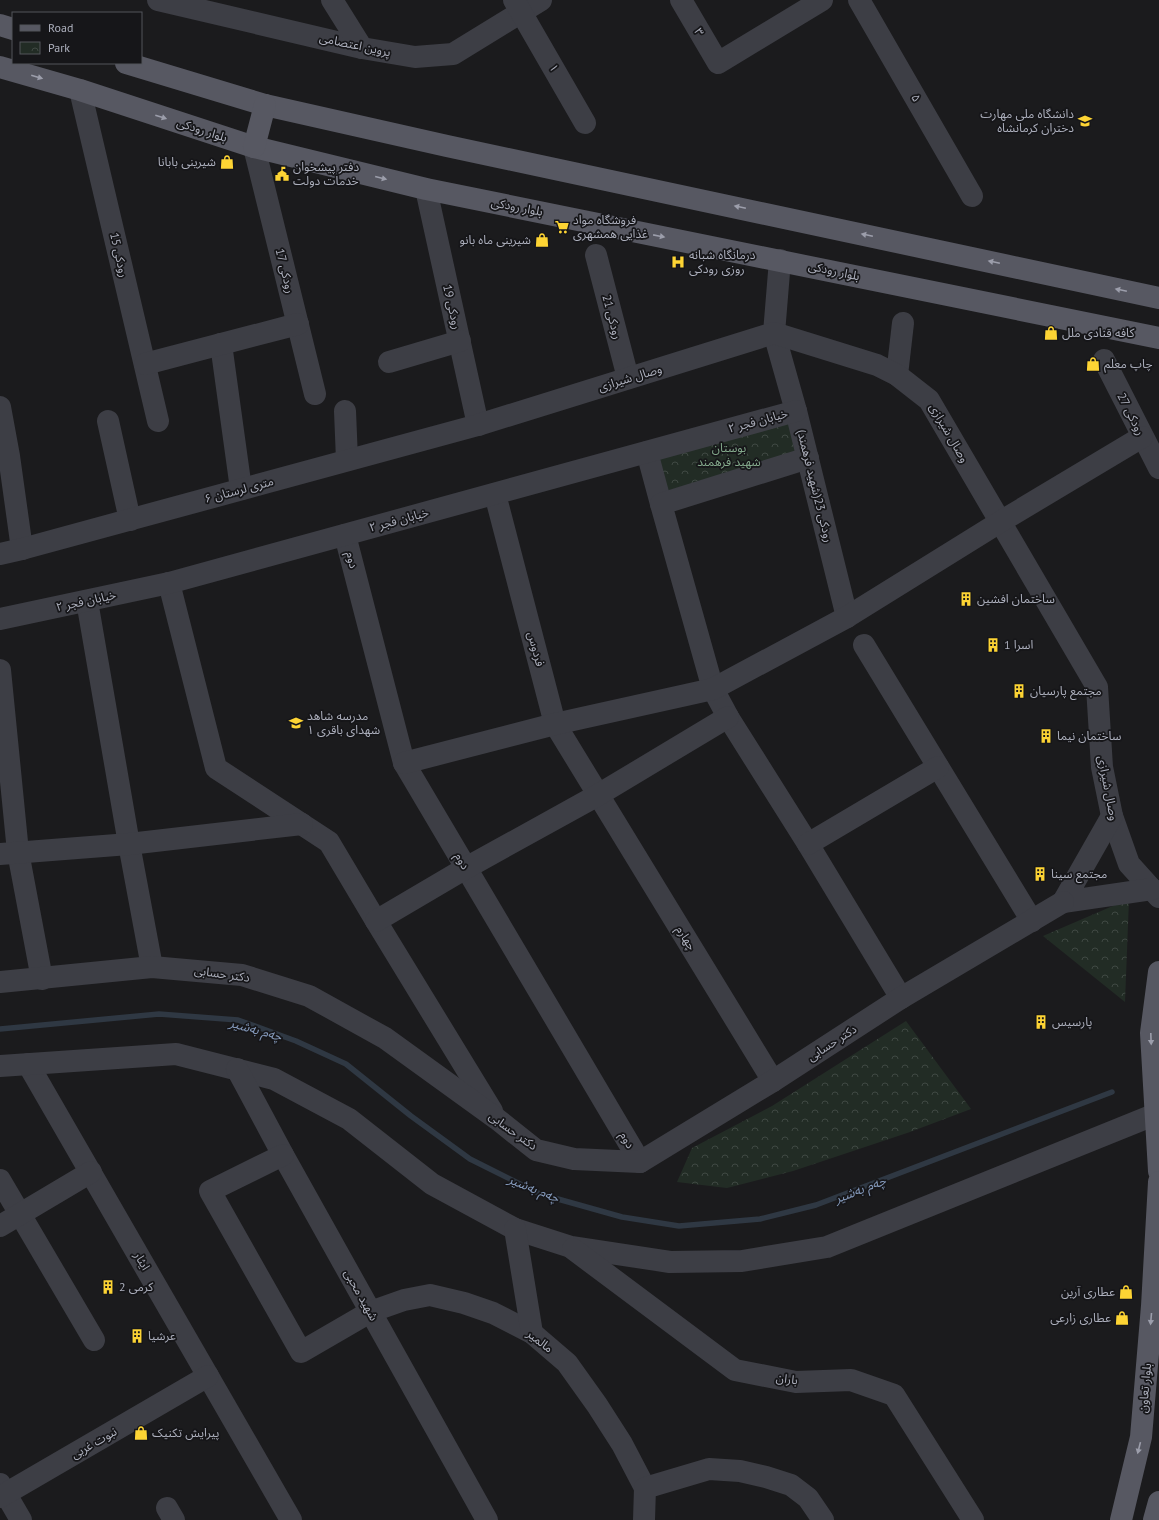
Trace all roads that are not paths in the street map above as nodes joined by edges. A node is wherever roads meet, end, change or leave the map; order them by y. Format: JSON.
{"nodes":[{"id":1,"x":158,"y":0,"type":"edge"},
{"id":2,"x":332,"y":0,"type":"edge"},
{"id":3,"x":541,"y":0,"type":"edge"},
{"id":4,"x":681,"y":0,"type":"edge"},
{"id":5,"x":822,"y":0,"type":"edge"},
{"id":6,"x":859,"y":0,"type":"edge"},
{"id":7,"x":518,"y":6,"type":"edge"},
{"id":8,"x":0,"y":25,"type":"edge"},
{"id":9,"x":12,"y":29,"type":"edge"},
{"id":10,"x":362,"y":48,"type":"junction"},
{"id":11,"x":129,"y":64,"type":"edge"},
{"id":12,"x":0,"y":66,"type":"edge"},
{"id":13,"x":80,"y":90,"type":"junction"},
{"id":14,"x":264,"y":105,"type":"junction"},
{"id":15,"x":586,"y":123,"type":"dead end"},
{"id":16,"x":254,"y":147,"type":"junction"},
{"id":17,"x":426,"y":188,"type":"junction"},
{"id":18,"x":972,"y":196,"type":"dead end"},
{"id":19,"x":596,"y":255,"type":"dead end"},
{"id":20,"x":780,"y":260,"type":"junction"},
{"id":21,"x":1159,"y":298,"type":"edge"},
{"id":22,"x":903,"y":322,"type":"dead end"},
{"id":23,"x":298,"y":324,"type":"junction"},
{"id":24,"x":774,"y":333,"type":"junction"},
{"id":25,"x":1159,"y":338,"type":"edge"},
{"id":26,"x":460,"y":341,"type":"junction"},
{"id":27,"x":221,"y":344,"type":"junction"},
{"id":28,"x":1104,"y":360,"type":"dead end"},
{"id":29,"x":389,"y":362,"type":"dead end"},
{"id":30,"x":145,"y":364,"type":"junction"},
{"id":31,"x":897,"y":375,"type":"junction"},
{"id":32,"x":628,"y":378,"type":"junction"},
{"id":33,"x":315,"y":394,"type":"dead end"},
{"id":34,"x":0,"y":408,"type":"edge"},
{"id":35,"x":345,"y":411,"type":"dead end"},
{"id":36,"x":796,"y":411,"type":"junction"},
{"id":37,"x":108,"y":420,"type":"dead end"},
{"id":38,"x":158,"y":421,"type":"dead end"},
{"id":39,"x":478,"y":424,"type":"junction"},
{"id":40,"x":1142,"y":437,"type":"junction"},
{"id":41,"x":647,"y":452,"type":"junction"},
{"id":42,"x":5,"y":457,"type":"edge"},
{"id":43,"x":808,"y":458,"type":"junction"},
{"id":44,"x":347,"y":460,"type":"junction"},
{"id":45,"x":1159,"y":468,"type":"edge"},
{"id":46,"x":241,"y":489,"type":"junction"},
{"id":47,"x":495,"y":494,"type":"junction"},
{"id":48,"x":661,"y":504,"type":"junction"},
{"id":49,"x":130,"y":520,"type":"junction"},
{"id":50,"x":1000,"y":522,"type":"junction"},
{"id":51,"x":345,"y":535,"type":"junction"},
{"id":52,"x":22,"y":549,"type":"junction"},
{"id":53,"x":0,"y":554,"type":"edge"},
{"id":54,"x":169,"y":583,"type":"junction"},
{"id":55,"x":87,"y":601,"type":"junction"},
{"id":56,"x":847,"y":617,"type":"junction"},
{"id":57,"x":0,"y":619,"type":"edge"},
{"id":58,"x":864,"y":645,"type":"dead end"},
{"id":59,"x":0,"y":670,"type":"edge"},
{"id":60,"x":713,"y":689,"type":"junction"},
{"id":61,"x":728,"y":717,"type":"junction"},
{"id":62,"x":556,"y":724,"type":"junction"},
{"id":63,"x":404,"y":763,"type":"junction"},
{"id":64,"x":938,"y":767,"type":"junction"},
{"id":65,"x":598,"y":795,"type":"junction"},
{"id":66,"x":1112,"y":816,"type":"junction"},
{"id":67,"x":302,"y":824,"type":"junction"},
{"id":68,"x":129,"y":844,"type":"junction"},
{"id":69,"x":808,"y":844,"type":"junction"},
{"id":70,"x":9,"y":853,"type":"edge"},
{"id":71,"x":466,"y":868,"type":"junction"},
{"id":72,"x":1156,"y":893,"type":"edge"},
{"id":73,"x":1063,"y":902,"type":"junction"},
{"id":74,"x":1032,"y":920,"type":"junction"},
{"id":75,"x":376,"y":921,"type":"junction"},
{"id":76,"x":152,"y":967,"type":"junction"},
{"id":77,"x":1159,"y":972,"type":"edge"},
{"id":78,"x":42,"y":978,"type":"junction"},
{"id":79,"x":0,"y":982,"type":"edge"},
{"id":80,"x":901,"y":998,"type":"junction"},
{"id":81,"x":28,"y":1064,"type":"junction"},
{"id":82,"x":0,"y":1066,"type":"edge"},
{"id":83,"x":238,"y":1069,"type":"junction"},
{"id":84,"x":773,"y":1081,"type":"junction"},
{"id":85,"x":1156,"y":1114,"type":"junction"},
{"id":86,"x":497,"y":1119,"type":"junction"},
{"id":87,"x":282,"y":1155,"type":"junction"},
{"id":88,"x":640,"y":1162,"type":"junction"},
{"id":89,"x":1159,"y":1171,"type":"edge"},
{"id":90,"x":90,"y":1172,"type":"junction"},
{"id":91,"x":0,"y":1180,"type":"edge"},
{"id":92,"x":1159,"y":1182,"type":"edge"},
{"id":93,"x":20,"y":1214,"type":"junction"},
{"id":94,"x":0,"y":1226,"type":"edge"},
{"id":95,"x":515,"y":1229,"type":"junction"},
{"id":96,"x":571,"y":1247,"type":"junction"},
{"id":97,"x":370,"y":1312,"type":"junction"},
{"id":98,"x":532,"y":1333,"type":"junction"},
{"id":99,"x":94,"y":1340,"type":"dead end"},
{"id":100,"x":208,"y":1376,"type":"junction"},
{"id":101,"x":645,"y":1488,"type":"junction"},
{"id":102,"x":2,"y":1492,"type":"edge"},
{"id":103,"x":1159,"y":1502,"type":"edge"},
{"id":104,"x":21,"y":1520,"type":"edge"},
{"id":105,"x":291,"y":1520,"type":"edge"},
{"id":106,"x":487,"y":1520,"type":"edge"},
{"id":107,"x":644,"y":1520,"type":"edge"},
{"id":108,"x":823,"y":1520,"type":"edge"},
{"id":109,"x":973,"y":1520,"type":"edge"},
{"id":110,"x":1121,"y":1520,"type":"edge"},
{"id":111,"x":1154,"y":1520,"type":"edge"}],
"edges":[{"from":1,"to":10,"type":"street","name":"پروین اعتصامی"},
{"from":2,"to":10,"type":"street"},
{"from":3,"to":7,"type":"street","name":"پروین اعتصامی"},
{"from":4,"to":5,"type":"street","name":"۳"},
{"from":6,"to":18,"type":"street","name":"۵"},
{"from":7,"to":10,"type":"street","name":"پروین اعتصامی"},
{"from":7,"to":15,"type":"street","name":"۱"},
{"from":8,"to":9,"type":"main road"},
{"from":11,"to":14,"type":"main road"},
{"from":12,"to":13,"type":"main road","name":"بلوار رودکی","one_way":true},
{"from":13,"to":16,"type":"main road","name":"بلوار رودکی","one_way":true},
{"from":13,"to":30,"type":"street","name":"رودکی 15"},
{"from":14,"to":16,"type":"main road"},
{"from":21,"to":14,"type":"main road","one_way":true},
{"from":16,"to":17,"type":"main road","name":"بلوار رودکی","one_way":true},
{"from":16,"to":23,"type":"street","name":"رودکی 17"},
{"from":17,"to":20,"type":"main road","name":"بلوار رودکی","one_way":true},
{"from":17,"to":26,"type":"street","name":"رودکی 19"},
{"from":19,"to":32,"type":"street","name":"رودکی 21"},
{"from":20,"to":24,"type":"street","name":"رودکی 23(شهید فرهمند)"},
{"from":20,"to":25,"type":"main road","name":"بلوار رودکی"},
{"from":22,"to":31,"type":"street"},
{"from":23,"to":27,"type":"street"},
{"from":23,"to":33,"type":"street","name":"رودکی 17"},
{"from":24,"to":31,"type":"street","name":"وصال شیرازی"},
{"from":24,"to":32,"type":"street","name":"وصال شیرازی"},
{"from":24,"to":36,"type":"street","name":"رودکی 23(شهید فرهمند)"},
{"from":26,"to":29,"type":"street"},
{"from":26,"to":39,"type":"street","name":"رودکی 19"},
{"from":27,"to":30,"type":"street"},
{"from":27,"to":46,"type":"street"},
{"from":28,"to":40,"type":"street","name":"رودکی 27"},
{"from":30,"to":38,"type":"street","name":"رودکی 15"},
{"from":31,"to":50,"type":"street","name":"وصال شیرازی"},
{"from":32,"to":39,"type":"street","name":"وصال شیرازی"},
{"from":34,"to":42,"type":"street"},
{"from":35,"to":44,"type":"street"},
{"from":36,"to":41,"type":"street","name":"خیابان فجر ۲"},
{"from":36,"to":43,"type":"street","name":"رودکی 23(شهید فرهمند)"},
{"from":37,"to":49,"type":"street"},
{"from":39,"to":44,"type":"street","name":"۶ متری لرستان"},
{"from":40,"to":45,"type":"street","name":"رودکی 27"},
{"from":40,"to":50,"type":"street"},
{"from":41,"to":47,"type":"street","name":"خیابان فجر ۲"},
{"from":41,"to":48,"type":"street"},
{"from":42,"to":52,"type":"street"},
{"from":43,"to":48,"type":"street"},
{"from":43,"to":56,"type":"street","name":"رودکی 23(شهید فرهمند)"},
{"from":44,"to":46,"type":"street","name":"۶ متری لرستان"},
{"from":46,"to":49,"type":"street","name":"۶ متری لرستان"},
{"from":47,"to":51,"type":"street","name":"خیابان فجر ۲"},
{"from":47,"to":62,"type":"street","name":"فردوس"},
{"from":48,"to":60,"type":"street"},
{"from":49,"to":52,"type":"street","name":"۶ متری لرستان"},
{"from":50,"to":56,"type":"street"},
{"from":50,"to":66,"type":"street","name":"وصال شیرازی"},
{"from":51,"to":54,"type":"street","name":"خیابان فجر ۲"},
{"from":51,"to":63,"type":"street","name":"دوم"},
{"from":52,"to":53,"type":"street","name":"۶ متری لرستان"},
{"from":54,"to":55,"type":"street","name":"خیابان فجر ۲"},
{"from":54,"to":67,"type":"street"},
{"from":55,"to":57,"type":"street","name":"خیابان فجر ۲"},
{"from":55,"to":68,"type":"street"},
{"from":56,"to":60,"type":"street"},
{"from":58,"to":64,"type":"street"},
{"from":59,"to":70,"type":"street"},
{"from":60,"to":61,"type":"street"},
{"from":60,"to":62,"type":"street"},
{"from":61,"to":65,"type":"street"},
{"from":61,"to":69,"type":"street"},
{"from":62,"to":63,"type":"street"},
{"from":62,"to":65,"type":"street","name":"فردوس"},
{"from":63,"to":71,"type":"street","name":"دوم"},
{"from":64,"to":69,"type":"street"},
{"from":64,"to":74,"type":"street"},
{"from":65,"to":71,"type":"street"},
{"from":65,"to":84,"type":"street","name":"چهارم"},
{"from":66,"to":72,"type":"street","name":"وصال شیرازی"},
{"from":66,"to":73,"type":"street"},
{"from":67,"to":68,"type":"street"},
{"from":67,"to":75,"type":"street"},
{"from":68,"to":70,"type":"street"},
{"from":68,"to":76,"type":"street"},
{"from":69,"to":80,"type":"street"},
{"from":70,"to":78,"type":"street"},
{"from":71,"to":75,"type":"street"},
{"from":71,"to":88,"type":"street","name":"دوم"},
{"from":72,"to":73,"type":"street"},
{"from":73,"to":74,"type":"street","name":"دکتر حسابی"},
{"from":74,"to":80,"type":"street","name":"دکتر حسابی"},
{"from":75,"to":86,"type":"street"},
{"from":76,"to":78,"type":"street","name":"دکتر حسابی"},
{"from":76,"to":86,"type":"street","name":"دکتر حسابی"},
{"from":77,"to":85,"type":"main road","one_way":true},
{"from":78,"to":79,"type":"street","name":"دکتر حسابی"},
{"from":80,"to":84,"type":"street","name":"دکتر حسابی"},
{"from":81,"to":82,"type":"street"},
{"from":81,"to":83,"type":"street"},
{"from":81,"to":90,"type":"street","name":"ایثار"},
{"from":83,"to":87,"type":"street","name":"شهید محبی"},
{"from":83,"to":95,"type":"street"},
{"from":84,"to":88,"type":"street","name":"دکتر حسابی"},
{"from":85,"to":89,"type":"main road"},
{"from":85,"to":96,"type":"street"},
{"from":86,"to":88,"type":"street","name":"دکتر حسابی"},
{"from":87,"to":97,"type":"street","name":"شهید محبی"},
{"from":87,"to":97,"type":"street","name":"مالمیر"},
{"from":90,"to":93,"type":"street"},
{"from":90,"to":100,"type":"street","name":"ایثار"},
{"from":91,"to":93,"type":"street"},
{"from":92,"to":110,"type":"main road","name":"بلوار تعاون","one_way":true},
{"from":93,"to":94,"type":"street"},
{"from":93,"to":99,"type":"street"},
{"from":95,"to":96,"type":"street"},
{"from":95,"to":98,"type":"street"},
{"from":96,"to":109,"type":"street","name":"باران"},
{"from":97,"to":98,"type":"street","name":"مالمیر"},
{"from":97,"to":106,"type":"street","name":"شهید محبی"},
{"from":98,"to":101,"type":"street","name":"مالمیر"},
{"from":100,"to":102,"type":"street","name":"نبوت غربی"},
{"from":100,"to":105,"type":"street","name":"ایثار"},
{"from":101,"to":107,"type":"street","name":"مالمیر"},
{"from":101,"to":108,"type":"street"},
{"from":102,"to":104,"type":"street"},
{"from":103,"to":111,"type":"main road"}]}
